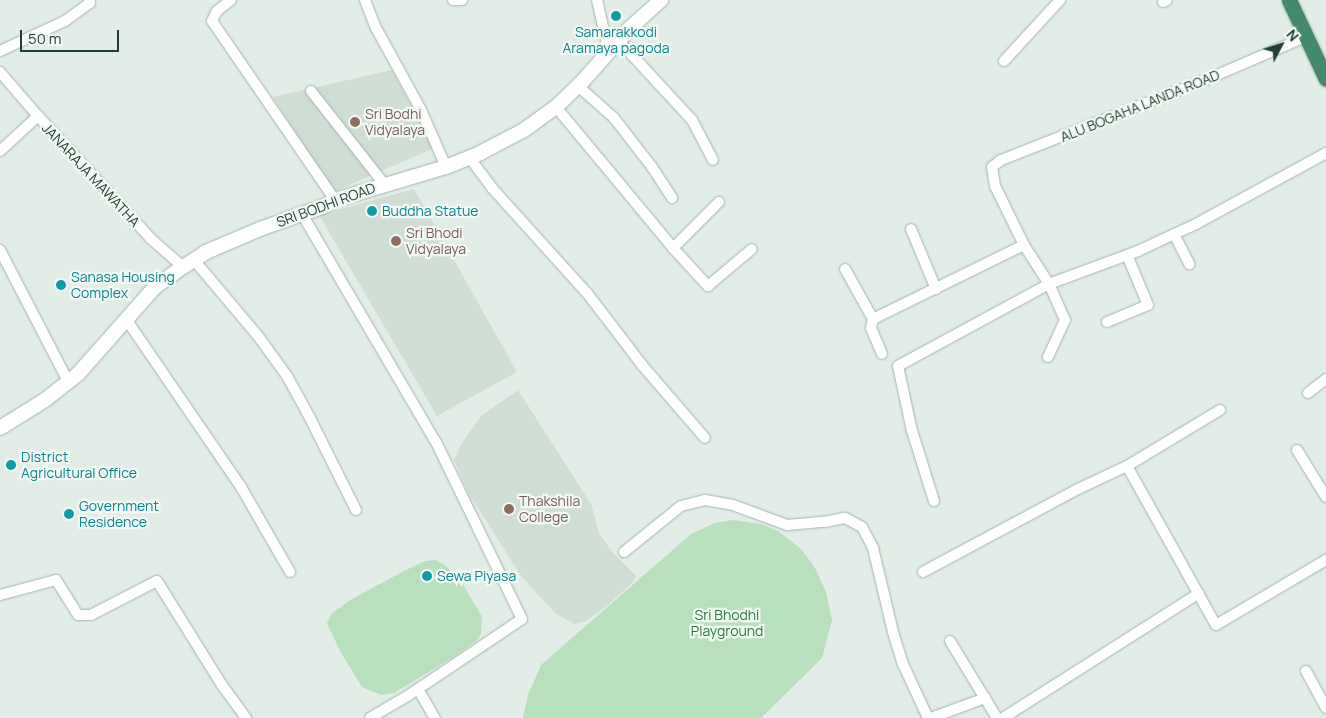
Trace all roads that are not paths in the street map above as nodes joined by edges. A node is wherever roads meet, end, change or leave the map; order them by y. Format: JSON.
{"nodes":[{"id":1,"x":231,"y":0,"type":"edge"},
{"id":2,"x":365,"y":0,"type":"edge"},
{"id":3,"x":453,"y":0,"type":"edge"},
{"id":4,"x":462,"y":0,"type":"edge"},
{"id":5,"x":597,"y":0,"type":"edge"},
{"id":6,"x":661,"y":0,"type":"edge"},
{"id":7,"x":1060,"y":0,"type":"edge"},
{"id":8,"x":1289,"y":0,"type":"edge"},
{"id":9,"x":91,"y":1,"type":"edge"},
{"id":10,"x":1306,"y":37,"type":"junction"},
{"id":11,"x":619,"y":41,"type":"junction"},
{"id":12,"x":0,"y":51,"type":"edge"},
{"id":13,"x":609,"y":54,"type":"junction"},
{"id":14,"x":1004,"y":61,"type":"dead end"},
{"id":15,"x":0,"y":72,"type":"edge"},
{"id":16,"x":1326,"y":80,"type":"edge"},
{"id":17,"x":578,"y":86,"type":"junction"},
{"id":18,"x":311,"y":91,"type":"dead end"},
{"id":19,"x":556,"y":107,"type":"junction"},
{"id":20,"x":38,"y":116,"type":"junction"},
{"id":21,"x":0,"y":151,"type":"edge"},
{"id":22,"x":1326,"y":153,"type":"edge"},
{"id":23,"x":469,"y":157,"type":"junction"},
{"id":24,"x":713,"y":160,"type":"dead end"},
{"id":25,"x":446,"y":167,"type":"junction"},
{"id":26,"x":385,"y":184,"type":"junction"},
{"id":27,"x":672,"y":198,"type":"dead end"},
{"id":28,"x":334,"y":200,"type":"junction"},
{"id":29,"x":719,"y":202,"type":"dead end"},
{"id":30,"x":302,"y":214,"type":"junction"},
{"id":31,"x":911,"y":229,"type":"dead end"},
{"id":32,"x":1174,"y":234,"type":"junction"},
{"id":33,"x":1024,"y":245,"type":"junction"},
{"id":34,"x":673,"y":248,"type":"junction"},
{"id":35,"x":752,"y":249,"type":"dead end"},
{"id":36,"x":0,"y":250,"type":"edge"},
{"id":37,"x":1127,"y":255,"type":"junction"},
{"id":38,"x":188,"y":263,"type":"junction"},
{"id":39,"x":1189,"y":264,"type":"dead end"},
{"id":40,"x":845,"y":269,"type":"dead end"},
{"id":41,"x":1049,"y":284,"type":"junction"},
{"id":42,"x":936,"y":289,"type":"junction"},
{"id":43,"x":126,"y":319,"type":"junction"},
{"id":44,"x":873,"y":319,"type":"junction"},
{"id":45,"x":1107,"y":322,"type":"dead end"},
{"id":46,"x":882,"y":354,"type":"dead end"},
{"id":47,"x":1048,"y":357,"type":"dead end"},
{"id":48,"x":1326,"y":379,"type":"edge"},
{"id":49,"x":68,"y":381,"type":"junction"},
{"id":50,"x":1308,"y":393,"type":"dead end"},
{"id":51,"x":1220,"y":410,"type":"dead end"},
{"id":52,"x":0,"y":428,"type":"edge"},
{"id":53,"x":705,"y":438,"type":"dead end"},
{"id":54,"x":1297,"y":450,"type":"dead end"},
{"id":55,"x":1127,"y":466,"type":"junction"},
{"id":56,"x":1326,"y":497,"type":"edge"},
{"id":57,"x":934,"y":500,"type":"dead end"},
{"id":58,"x":356,"y":510,"type":"dead end"},
{"id":59,"x":624,"y":552,"type":"dead end"},
{"id":60,"x":1326,"y":560,"type":"edge"},
{"id":61,"x":290,"y":572,"type":"dead end"},
{"id":62,"x":923,"y":572,"type":"dead end"},
{"id":63,"x":1199,"y":593,"type":"junction"},
{"id":64,"x":0,"y":595,"type":"edge"},
{"id":65,"x":950,"y":641,"type":"dead end"},
{"id":66,"x":1306,"y":671,"type":"dead end"},
{"id":67,"x":418,"y":689,"type":"junction"},
{"id":68,"x":985,"y":698,"type":"junction"},
{"id":69,"x":1326,"y":708,"type":"edge"},
{"id":70,"x":246,"y":718,"type":"edge"},
{"id":71,"x":370,"y":718,"type":"edge"},
{"id":72,"x":435,"y":718,"type":"edge"},
{"id":73,"x":929,"y":718,"type":"edge"},
{"id":74,"x":997,"y":718,"type":"edge"},
{"id":75,"x":1003,"y":718,"type":"edge"}],
"edges":[{"from":1,"to":28,"type":"street"},
{"from":2,"to":25,"type":"street"},
{"from":3,"to":4,"type":"street"},
{"from":5,"to":13,"type":"street"},
{"from":6,"to":11,"type":"street","name":"SRI BODHI ROAD"},
{"from":7,"to":14,"type":"street"},
{"from":8,"to":10,"type":"highway"},
{"from":9,"to":12,"type":"street"},
{"from":10,"to":16,"type":"highway"},
{"from":10,"to":33,"type":"street","name":"ALU BOGAHA LANDA ROAD"},
{"from":11,"to":13,"type":"street","name":"SRI BODHI ROAD"},
{"from":11,"to":24,"type":"street"},
{"from":13,"to":17,"type":"street","name":"SRI BODHI ROAD"},
{"from":15,"to":20,"type":"street"},
{"from":17,"to":19,"type":"street","name":"SRI BODHI ROAD"},
{"from":17,"to":27,"type":"street"},
{"from":18,"to":26,"type":"street"},
{"from":19,"to":23,"type":"street","name":"SRI BODHI ROAD"},
{"from":19,"to":34,"type":"street"},
{"from":20,"to":21,"type":"street","name":"JANARAJA MAWATHA"},
{"from":20,"to":38,"type":"street","name":"JANARAJA MAWATHA"},
{"from":22,"to":32,"type":"street"},
{"from":23,"to":25,"type":"street","name":"SRI BODHI ROAD"},
{"from":23,"to":53,"type":"street"},
{"from":25,"to":26,"type":"street","name":"SRI BODHI ROAD"},
{"from":26,"to":28,"type":"street","name":"SRI BODHI ROAD"},
{"from":28,"to":30,"type":"street","name":"SRI BODHI ROAD"},
{"from":29,"to":34,"type":"street"},
{"from":30,"to":38,"type":"street","name":"SRI BODHI ROAD"},
{"from":30,"to":67,"type":"street"},
{"from":31,"to":42,"type":"street"},
{"from":32,"to":37,"type":"street"},
{"from":32,"to":39,"type":"street"},
{"from":33,"to":41,"type":"street"},
{"from":33,"to":42,"type":"street"},
{"from":34,"to":35,"type":"street"},
{"from":36,"to":49,"type":"street"},
{"from":37,"to":41,"type":"street"},
{"from":37,"to":45,"type":"street"},
{"from":38,"to":43,"type":"street","name":"SRI BODHI ROAD"},
{"from":38,"to":58,"type":"street","name":"JANARAJA MAWATHA"},
{"from":40,"to":44,"type":"street"},
{"from":41,"to":47,"type":"street"},
{"from":41,"to":57,"type":"street"},
{"from":42,"to":44,"type":"street"},
{"from":43,"to":49,"type":"street","name":"SRI BODHI ROAD"},
{"from":43,"to":61,"type":"street"},
{"from":44,"to":46,"type":"street"},
{"from":48,"to":50,"type":"street"},
{"from":49,"to":52,"type":"street","name":"SRI BODHI ROAD"},
{"from":51,"to":55,"type":"street"},
{"from":54,"to":56,"type":"street"},
{"from":55,"to":62,"type":"street"},
{"from":55,"to":63,"type":"street"},
{"from":59,"to":73,"type":"street"},
{"from":60,"to":63,"type":"street"},
{"from":63,"to":75,"type":"street"},
{"from":64,"to":70,"type":"street"},
{"from":65,"to":68,"type":"street"},
{"from":66,"to":69,"type":"street"},
{"from":67,"to":71,"type":"street"},
{"from":67,"to":72,"type":"street"},
{"from":68,"to":73,"type":"street"},
{"from":68,"to":74,"type":"street"}]}
